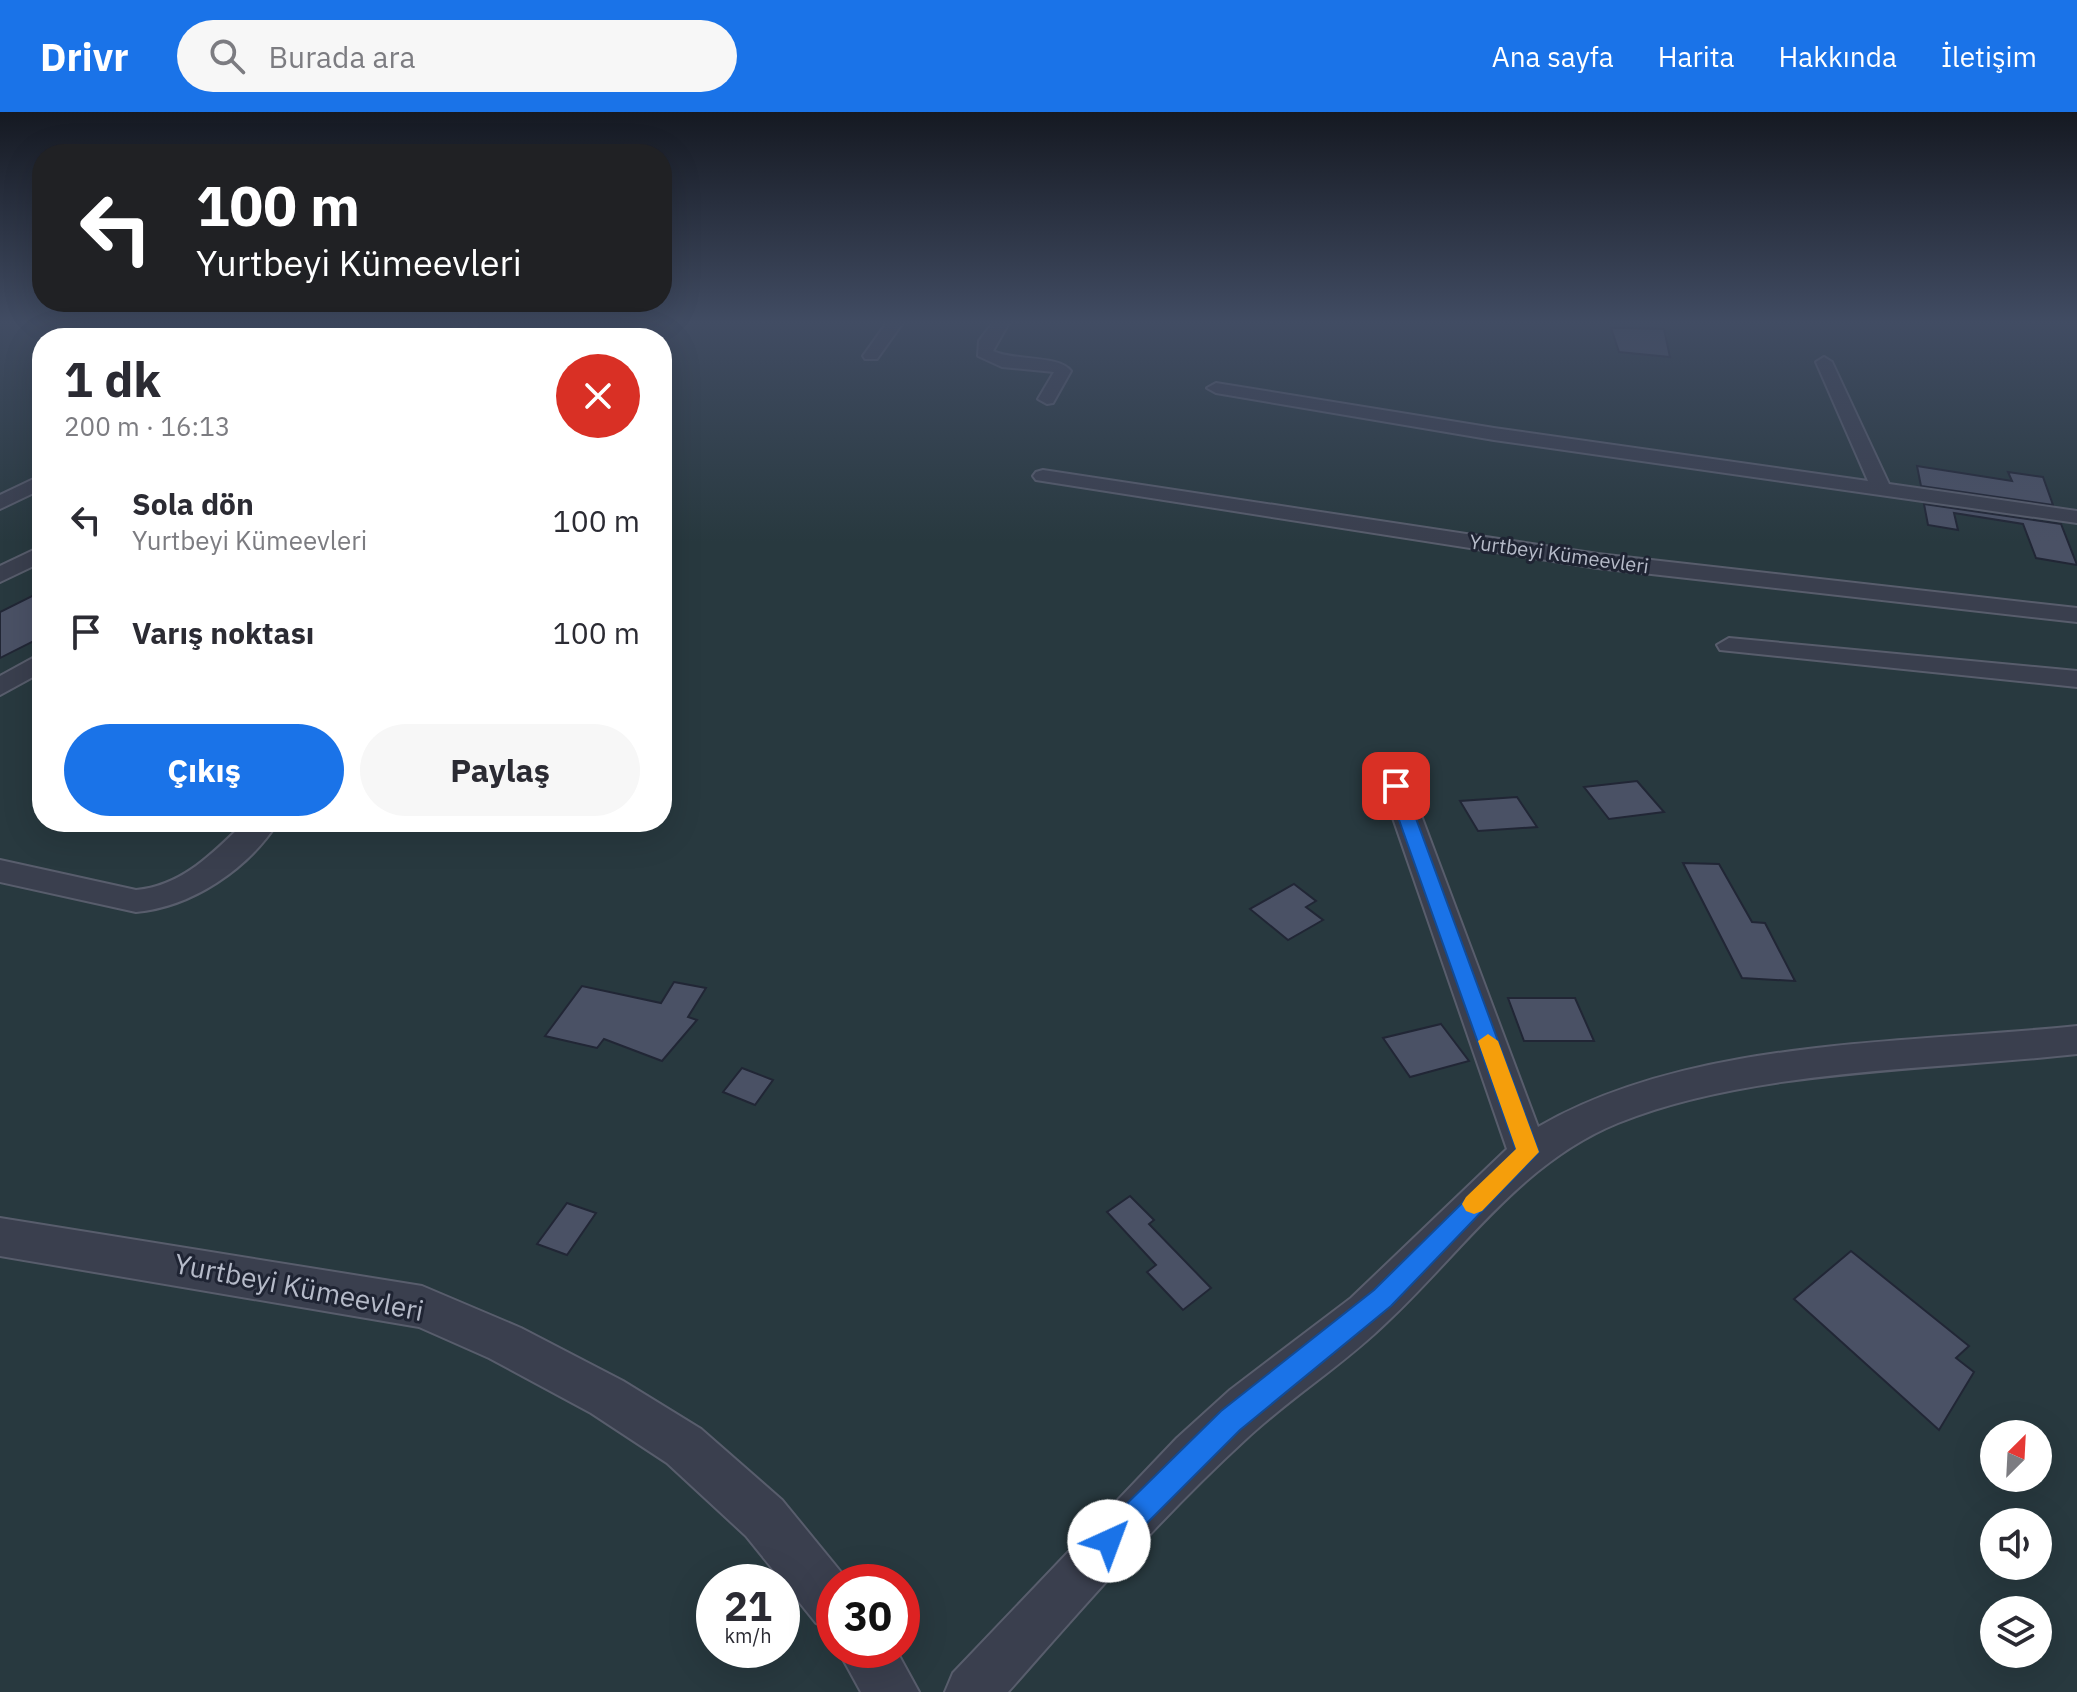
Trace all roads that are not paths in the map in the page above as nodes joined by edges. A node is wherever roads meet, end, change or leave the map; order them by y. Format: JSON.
{"nodes":[{"id":1,"x":1049,"y":395,"type":"edge"},
{"id":2,"x":1254,"y":395,"type":"edge"},
{"id":3,"x":1839,"y":395,"type":"edge"},
{"id":4,"x":1047,"y":399,"type":"dead end"},
{"id":5,"x":1043,"y":476,"type":"dead end"},
{"id":6,"x":32,"y":486,"type":"edge"},
{"id":7,"x":1881,"y":488,"type":"junction"},
{"id":8,"x":0,"y":503,"type":"edge"},
{"id":9,"x":2077,"y":517,"type":"edge"},
{"id":10,"x":32,"y":558,"type":"edge"},
{"id":11,"x":0,"y":575,"type":"edge"},
{"id":12,"x":2077,"y":615,"type":"edge"},
{"id":13,"x":1729,"y":645,"type":"dead end"},
{"id":14,"x":32,"y":667,"type":"edge"},
{"id":15,"x":2077,"y":679,"type":"edge"},
{"id":16,"x":2,"y":686,"type":"edge"},
{"id":17,"x":32,"y":688,"type":"edge"},
{"id":18,"x":1396,"y":786,"type":"dead end"},
{"id":19,"x":252,"y":832,"type":"edge"},
{"id":20,"x":0,"y":871,"type":"edge"},
{"id":21,"x":2077,"y":1040,"type":"edge"},
{"id":22,"x":1528,"y":1152,"type":"junction"},
{"id":23,"x":0,"y":1237,"type":"edge"},
{"id":24,"x":816,"y":1583,"type":"edge"},
{"id":25,"x":877,"y":1668,"type":"edge"},
{"id":26,"x":892,"y":1692,"type":"edge"},
{"id":27,"x":972,"y":1692,"type":"edge"}],
"edges":[{"from":1,"to":4,"type":"street"},
{"from":2,"to":7,"type":"street"},
{"from":3,"to":7,"type":"street"},
{"from":5,"to":12,"type":"street","name":"Yurtbeyi Kümeevleri"},
{"from":6,"to":8,"type":"street"},
{"from":7,"to":9,"type":"street"},
{"from":10,"to":11,"type":"street"},
{"from":13,"to":15,"type":"street"},
{"from":14,"to":16,"type":"street"},
{"from":16,"to":17,"type":"street"},
{"from":18,"to":22,"type":"street"},
{"from":19,"to":20,"type":"street"},
{"from":21,"to":22,"type":"street"},
{"from":22,"to":27,"type":"street"},
{"from":23,"to":24,"type":"street","name":"Yurtbeyi Kümeevleri"},
{"from":25,"to":26,"type":"street"}]}
